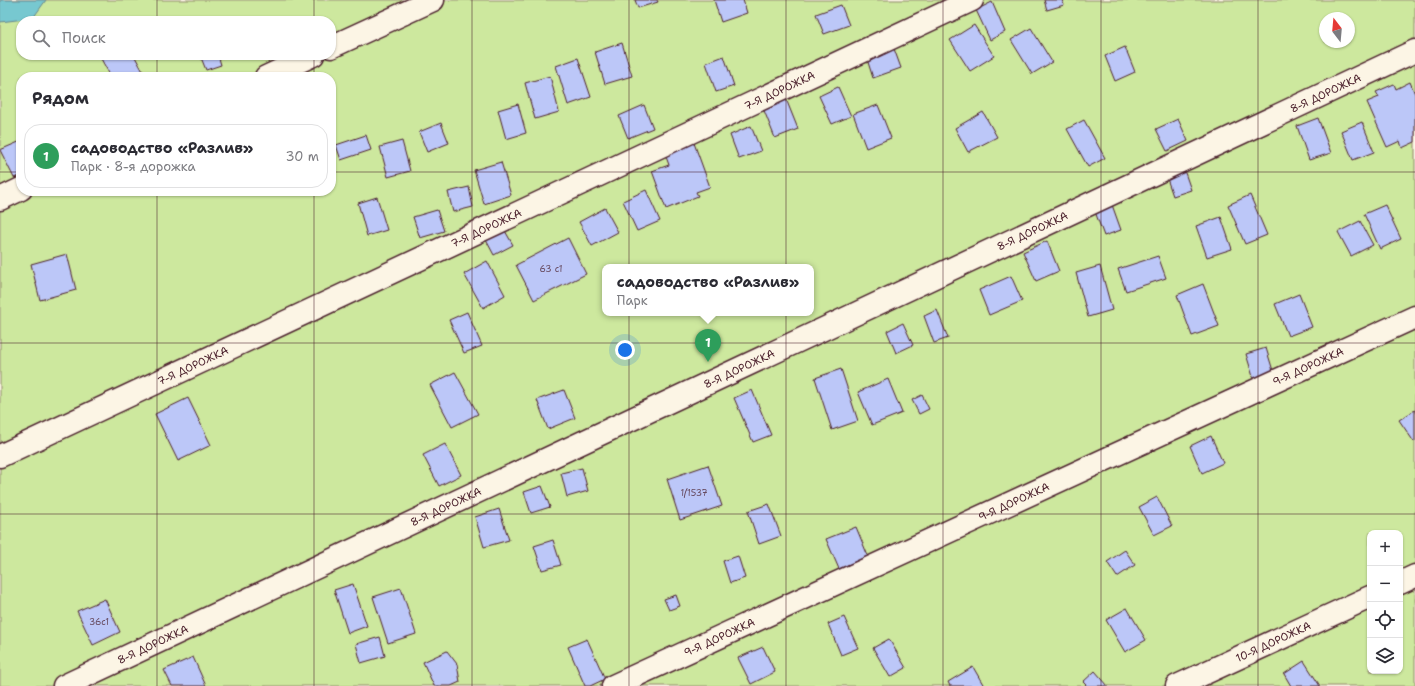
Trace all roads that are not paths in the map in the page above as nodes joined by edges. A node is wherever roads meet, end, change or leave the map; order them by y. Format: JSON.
{"nodes":[{"id":1,"x":433,"y":0,"type":"edge"},
{"id":2,"x":972,"y":0,"type":"edge"},
{"id":3,"x":336,"y":45,"type":"edge"},
{"id":4,"x":1415,"y":51,"type":"edge"},
{"id":5,"x":303,"y":60,"type":"edge"},
{"id":6,"x":277,"y":72,"type":"edge"},
{"id":7,"x":16,"y":191,"type":"edge"},
{"id":8,"x":0,"y":199,"type":"edge"},
{"id":9,"x":1415,"y":317,"type":"edge"},
{"id":10,"x":0,"y":456,"type":"edge"},
{"id":11,"x":1415,"y":576,"type":"edge"},
{"id":12,"x":1403,"y":582,"type":"edge"},
{"id":13,"x":1367,"y":598,"type":"edge"},
{"id":14,"x":64,"y":686,"type":"edge"},
{"id":15,"x":613,"y":686,"type":"edge"},
{"id":16,"x":1177,"y":686,"type":"edge"}],
"edges":[{"from":1,"to":3,"type":"street"},
{"from":2,"to":10,"type":"street","name":"7-Я ДОРОЖКА"},
{"from":4,"to":14,"type":"street","name":"8-Я ДОРОЖКА"},
{"from":5,"to":6,"type":"street"},
{"from":7,"to":8,"type":"street"},
{"from":9,"to":15,"type":"street","name":"9-Я ДОРОЖКА"},
{"from":11,"to":12,"type":"street"},
{"from":13,"to":16,"type":"street","name":"10-Я ДОРОЖКА"}]}
